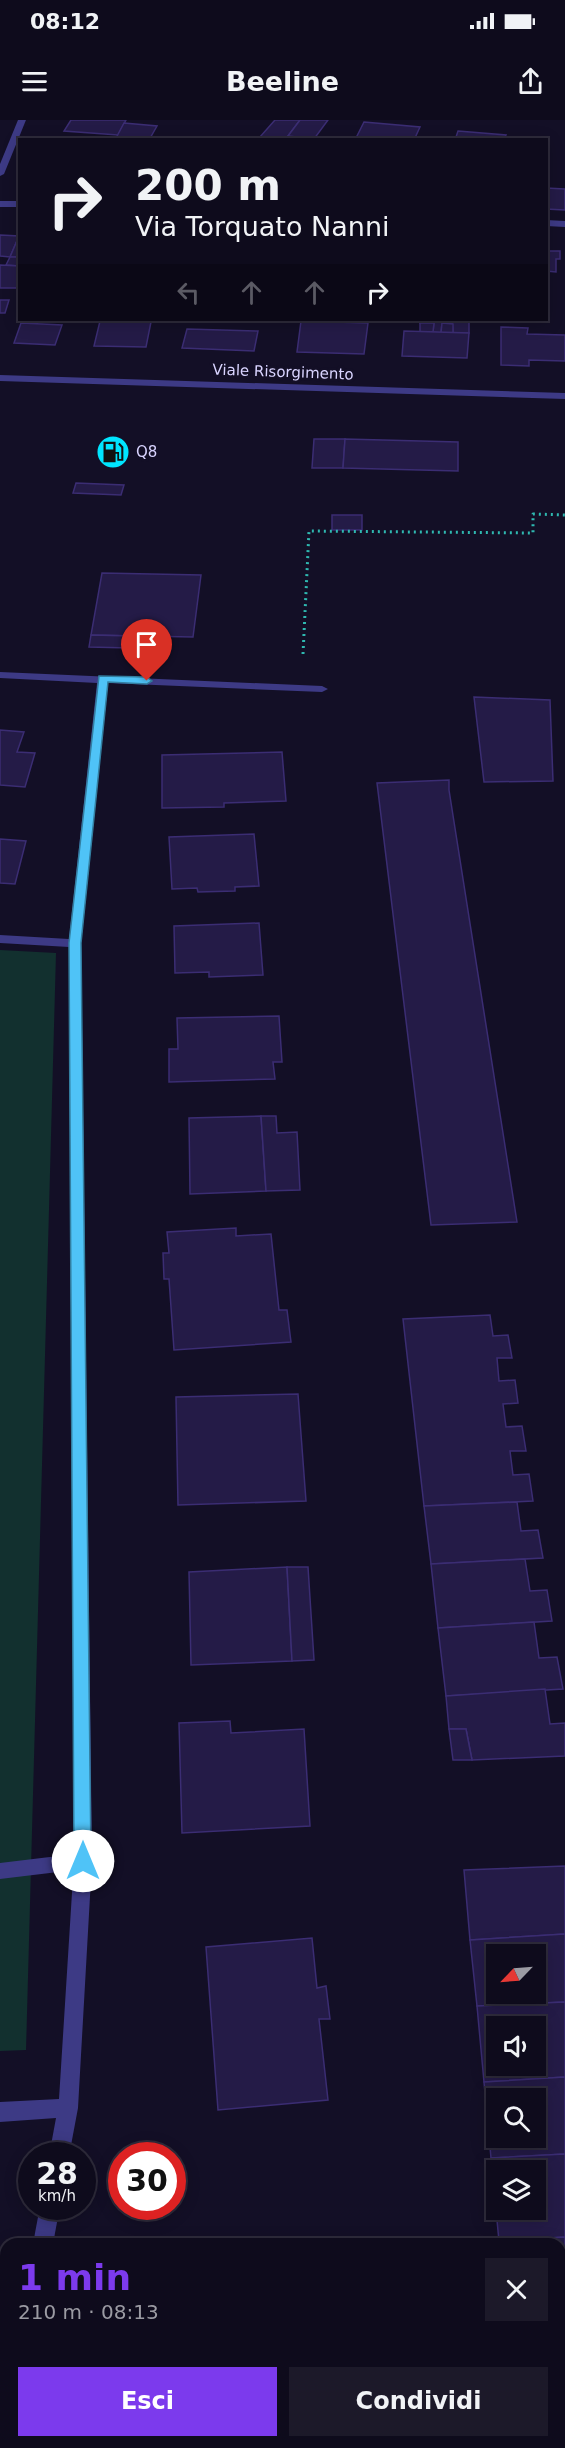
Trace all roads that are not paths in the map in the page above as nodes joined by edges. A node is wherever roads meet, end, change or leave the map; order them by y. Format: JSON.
{"nodes":[{"id":1,"x":22,"y":120,"type":"edge"},
{"id":2,"x":0,"y":174,"type":"edge"},
{"id":3,"x":0,"y":204,"type":"edge"},
{"id":4,"x":18,"y":204,"type":"edge"},
{"id":5,"x":548,"y":223,"type":"edge"},
{"id":6,"x":565,"y":224,"type":"edge"},
{"id":7,"x":0,"y":378,"type":"edge"},
{"id":8,"x":565,"y":396,"type":"edge"},
{"id":9,"x":0,"y":675,"type":"edge"},
{"id":10,"x":103,"y":678,"type":"junction"},
{"id":11,"x":322,"y":689,"type":"dead end"},
{"id":12,"x":0,"y":939,"type":"edge"},
{"id":13,"x":75,"y":943,"type":"junction"},
{"id":14,"x":83,"y":1861,"type":"junction"},
{"id":15,"x":0,"y":1871,"type":"edge"},
{"id":16,"x":68,"y":2108,"type":"junction"},
{"id":17,"x":0,"y":2112,"type":"edge"},
{"id":18,"x":62,"y":2142,"type":"edge"},
{"id":19,"x":47,"y":2220,"type":"edge"},
{"id":20,"x":44,"y":2238,"type":"edge"}],
"edges":[{"from":1,"to":2,"type":"street"},
{"from":3,"to":4,"type":"street"},
{"from":5,"to":6,"type":"street"},
{"from":7,"to":8,"type":"street","name":"Viale Risorgimento"},
{"from":9,"to":10,"type":"street"},
{"from":10,"to":11,"type":"street"},
{"from":10,"to":13,"type":"street"},
{"from":12,"to":13,"type":"street"},
{"from":13,"to":14,"type":"street"},
{"from":14,"to":15,"type":"street"},
{"from":14,"to":16,"type":"street"},
{"from":16,"to":17,"type":"street"},
{"from":16,"to":18,"type":"street"},
{"from":19,"to":20,"type":"street"}]}
